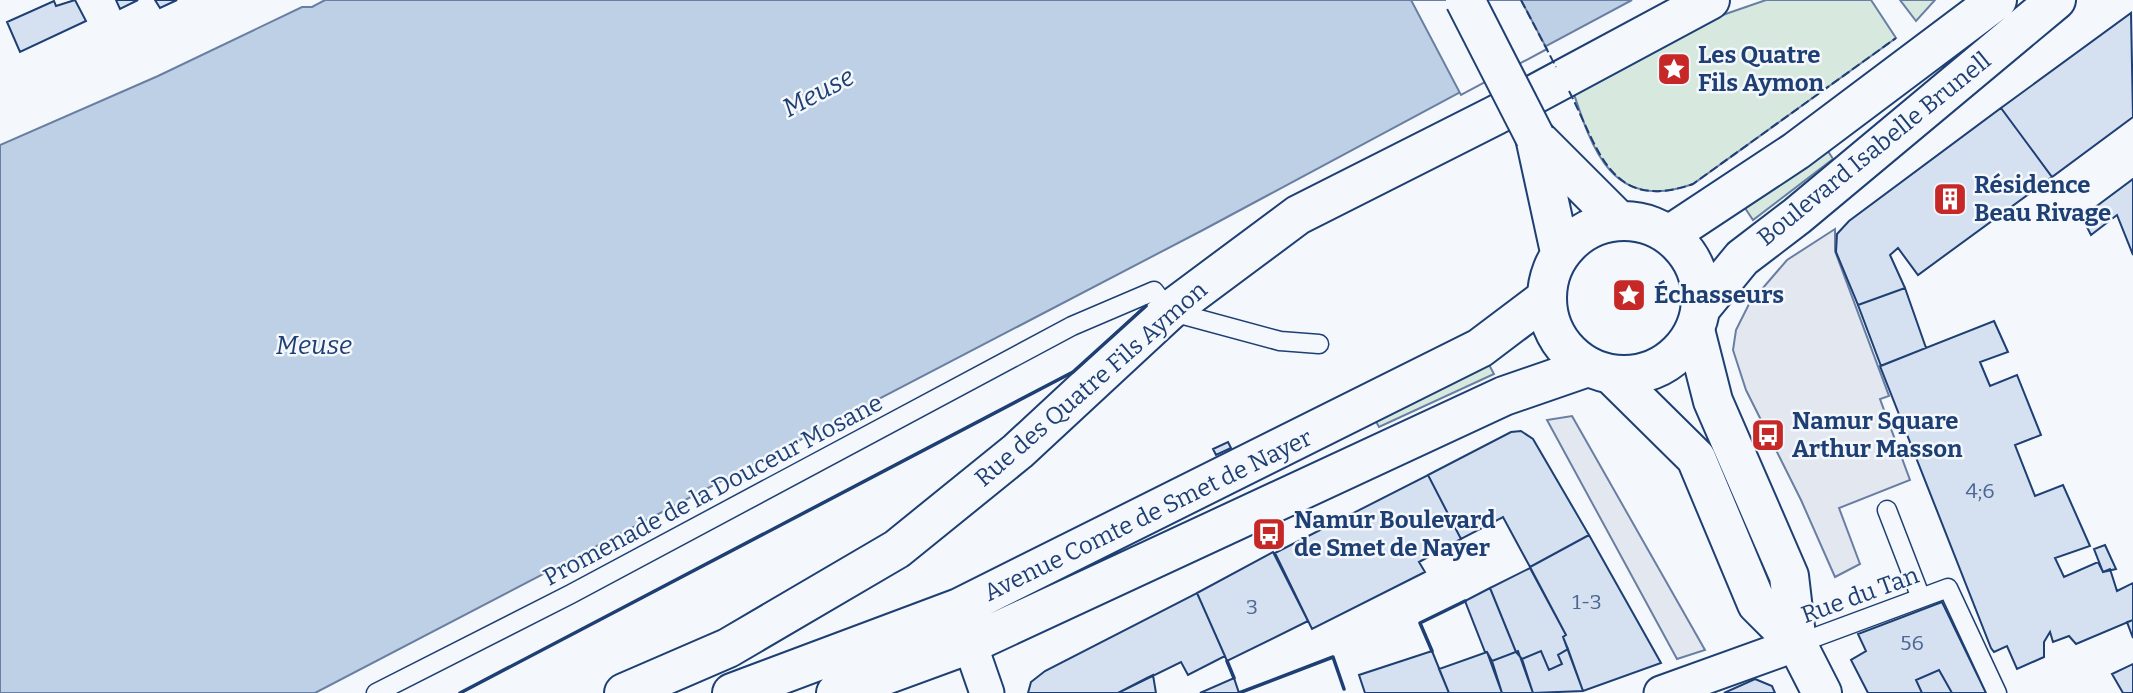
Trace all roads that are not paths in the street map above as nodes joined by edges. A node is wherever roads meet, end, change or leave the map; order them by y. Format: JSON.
{"nodes":[{"id":1,"x":1465,"y":0,"type":"edge"},
{"id":2,"x":1710,"y":0,"type":"edge"},
{"id":3,"x":1997,"y":0,"type":"edge"},
{"id":4,"x":2056,"y":0,"type":"edge"},
{"id":5,"x":1535,"y":137,"type":"junction"},
{"id":6,"x":1618,"y":220,"type":"junction"},
{"id":7,"x":1670,"y":235,"type":"junction"},
{"id":8,"x":1560,"y":252,"type":"junction"},
{"id":9,"x":1545,"y":299,"type":"junction"},
{"id":10,"x":1169,"y":311,"type":"junction"},
{"id":11,"x":1698,"y":319,"type":"junction"},
{"id":12,"x":1319,"y":344,"type":"dead end"},
{"id":13,"x":1601,"y":371,"type":"junction"},
{"id":14,"x":1887,"y":510,"type":"dead end"},
{"id":15,"x":1921,"y":598,"type":"junction"},
{"id":16,"x":970,"y":644,"type":"junction"},
{"id":17,"x":1797,"y":644,"type":"junction"},
{"id":18,"x":376,"y":693,"type":"edge"},
{"id":19,"x":624,"y":693,"type":"edge"},
{"id":20,"x":732,"y":693,"type":"edge"},
{"id":21,"x":836,"y":693,"type":"edge"},
{"id":22,"x":986,"y":693,"type":"edge"},
{"id":23,"x":1661,"y":693,"type":"edge"},
{"id":24,"x":1822,"y":693,"type":"edge"},
{"id":25,"x":1997,"y":693,"type":"edge"}],
"edges":[{"from":1,"to":5,"type":"main road","bridge":true},
{"from":2,"to":10,"type":"main road","name":"Rue des Quatre Fils Aymon"},
{"from":3,"to":7,"type":"main road","name":"Boulevard Isabelle Brunell"},
{"from":4,"to":11,"type":"main road","name":"Boulevard Isabelle Brunell"},
{"from":5,"to":6,"type":"main road"},
{"from":5,"to":8,"type":"main road"},
{"from":6,"to":7,"type":"main road"},
{"from":6,"to":8,"type":"main road"},
{"from":7,"to":11,"type":"main road"},
{"from":8,"to":9,"type":"main road"},
{"from":9,"to":13,"type":"main road"},
{"from":9,"to":20,"type":"main road","name":"Avenue Comte de Smet de Nayer"},
{"from":10,"to":12,"type":"lane"},
{"from":10,"to":18,"type":"lane","name":"Promenade de la Douceur Mosane"},
{"from":10,"to":19,"type":"main road","name":"Rue des Quatre Fils Aymon"},
{"from":11,"to":13,"type":"main road"},
{"from":11,"to":17,"type":"main road"},
{"from":13,"to":16,"type":"main road","name":"Avenue Comte de Smet de Nayer"},
{"from":13,"to":17,"type":"main road"},
{"from":14,"to":15,"type":"lane"},
{"from":15,"to":17,"type":"lane","name":"Rue du Tan"},
{"from":15,"to":25,"type":"lane","name":"Rue du Tan"},
{"from":16,"to":21,"type":"main road","name":"Avenue Comte de Smet de Nayer"},
{"from":16,"to":22,"type":"street"},
{"from":17,"to":23,"type":"street"},
{"from":17,"to":24,"type":"main road"}]}
